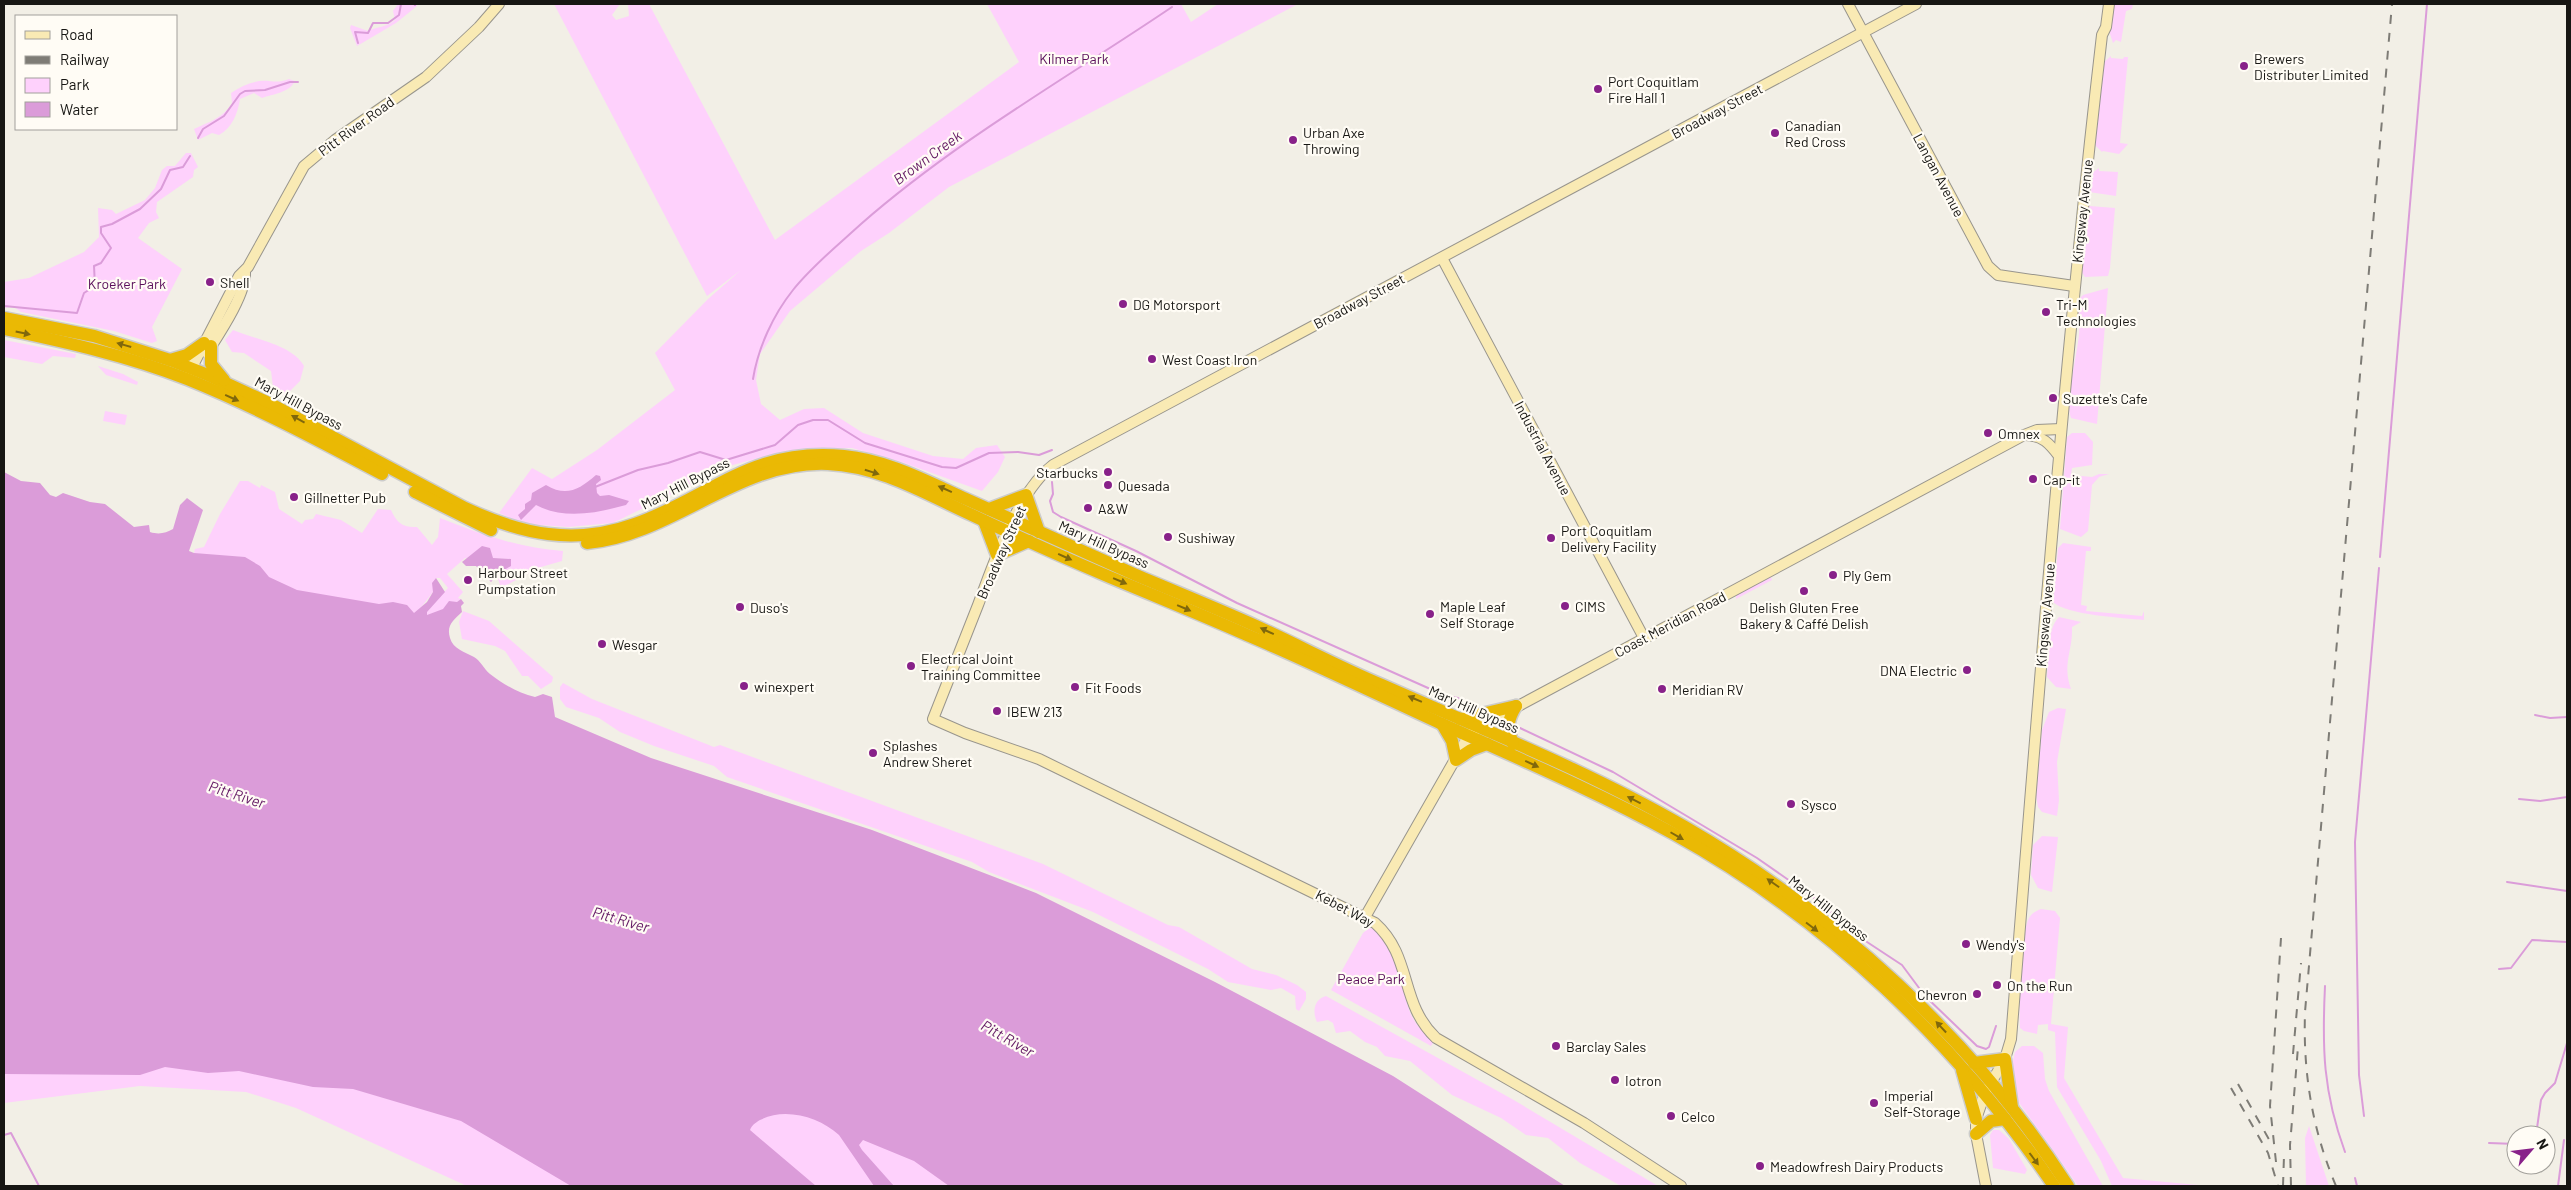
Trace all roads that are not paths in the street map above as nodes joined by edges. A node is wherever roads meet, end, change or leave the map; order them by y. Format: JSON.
{"nodes":[{"id":1,"x":499,"y":4,"type":"edge"},
{"id":2,"x":1848,"y":4,"type":"edge"},
{"id":3,"x":1916,"y":4,"type":"edge"},
{"id":4,"x":2102,"y":4,"type":"edge"},
{"id":5,"x":2109,"y":4,"type":"edge"},
{"id":6,"x":1863,"y":32,"type":"junction"},
{"id":7,"x":2102,"y":36,"type":"junction"},
{"id":8,"x":1442,"y":258,"type":"junction"},
{"id":9,"x":2074,"y":286,"type":"junction"},
{"id":10,"x":4,"y":318,"type":"edge"},
{"id":11,"x":4,"y":329,"type":"edge"},
{"id":12,"x":207,"y":344,"type":"junction"},
{"id":13,"x":170,"y":360,"type":"junction"},
{"id":14,"x":192,"y":372,"type":"junction"},
{"id":15,"x":226,"y":382,"type":"junction"},
{"id":16,"x":2061,"y":429,"type":"junction"},
{"id":17,"x":2024,"y":435,"type":"junction"},
{"id":18,"x":2059,"y":456,"type":"junction"},
{"id":19,"x":1026,"y":495,"type":"junction"},
{"id":20,"x":987,"y":515,"type":"junction"},
{"id":21,"x":1014,"y":520,"type":"junction"},
{"id":22,"x":1009,"y":532,"type":"junction"},
{"id":23,"x":1039,"y":532,"type":"junction"},
{"id":24,"x":1029,"y":541,"type":"junction"},
{"id":25,"x":997,"y":554,"type":"junction"},
{"id":26,"x":1644,"y":638,"type":"junction"},
{"id":27,"x":1516,"y":706,"type":"junction"},
{"id":28,"x":933,"y":719,"type":"joint"},
{"id":29,"x":1460,"y":719,"type":"junction"},
{"id":30,"x":1442,"y":724,"type":"junction"},
{"id":31,"x":1474,"y":731,"type":"junction"},
{"id":32,"x":1488,"y":744,"type":"junction"},
{"id":33,"x":1513,"y":744,"type":"junction"},
{"id":34,"x":1456,"y":760,"type":"junction"},
{"id":35,"x":1365,"y":917,"type":"junction"},
{"id":36,"x":2006,"y":1059,"type":"junction"},
{"id":37,"x":1974,"y":1063,"type":"junction"},
{"id":38,"x":1962,"y":1067,"type":"junction"},
{"id":39,"x":1988,"y":1088,"type":"junction"},
{"id":40,"x":2008,"y":1114,"type":"junction"},
{"id":41,"x":1976,"y":1119,"type":"junction"},
{"id":42,"x":1976,"y":1134,"type":"junction"},
{"id":43,"x":1681,"y":1186,"type":"edge"},
{"id":44,"x":1986,"y":1186,"type":"edge"},
{"id":45,"x":2054,"y":1186,"type":"edge"},
{"id":46,"x":2068,"y":1186,"type":"edge"}],
"edges":[{"from":1,"to":12,"type":"street","name":"Pitt River Road"},
{"from":2,"to":6,"type":"street","name":"Langan Avenue"},
{"from":3,"to":6,"type":"street","name":"Broadway Street"},
{"from":4,"to":7,"type":"street","name":"Kingsway Avenue"},
{"from":5,"to":7,"type":"street","name":"Kingsway Avenue"},
{"from":6,"to":8,"type":"street","name":"Broadway Street"},
{"from":6,"to":9,"type":"street","name":"Langan Avenue"},
{"from":7,"to":9,"type":"street","name":"Kingsway Avenue"},
{"from":8,"to":19,"type":"street","name":"Broadway Street"},
{"from":8,"to":26,"type":"street","name":"Industrial Avenue"},
{"from":9,"to":16,"type":"street","name":"Kingsway Avenue"},
{"from":13,"to":10,"type":"highway","name":"Mary Hill Bypass","one_way":true},
{"from":11,"to":14,"type":"highway","name":"Mary Hill Bypass","one_way":true},
{"from":12,"to":13,"type":"highway"},
{"from":12,"to":14,"type":"street","name":"Pitt River Road"},
{"from":12,"to":15,"type":"highway"},
{"from":13,"to":14,"type":"highway","name":"Mary Hill Bypass"},
{"from":14,"to":15,"type":"highway","name":"Mary Hill Bypass"},
{"from":14,"to":20,"type":"highway","name":"Mary Hill Bypass","one_way":true},
{"from":20,"to":15,"type":"highway","name":"Mary Hill Bypass","one_way":true},
{"from":16,"to":17,"type":"street","name":"Coast Meridian Road"},
{"from":16,"to":18,"type":"street","name":"Kingsway Avenue"},
{"from":17,"to":18,"type":"street"},
{"from":17,"to":26,"type":"street","name":"Coast Meridian Road"},
{"from":18,"to":36,"type":"street","name":"Kingsway Avenue"},
{"from":19,"to":20,"type":"highway"},
{"from":19,"to":21,"type":"street","name":"Broadway Street"},
{"from":19,"to":23,"type":"highway"},
{"from":20,"to":21,"type":"highway","name":"Mary Hill Bypass"},
{"from":20,"to":22,"type":"highway","name":"Mary Hill Bypass"},
{"from":20,"to":25,"type":"highway"},
{"from":21,"to":22,"type":"street","name":"Broadway Street"},
{"from":21,"to":23,"type":"highway","name":"Mary Hill Bypass"},
{"from":22,"to":24,"type":"highway","name":"Mary Hill Bypass"},
{"from":22,"to":25,"type":"street","name":"Broadway Street"},
{"from":29,"to":23,"type":"highway","name":"Mary Hill Bypass","one_way":true},
{"from":24,"to":25,"type":"highway"},
{"from":24,"to":30,"type":"highway","name":"Mary Hill Bypass","one_way":true},
{"from":25,"to":28,"type":"street","name":"Broadway Street"},
{"from":26,"to":27,"type":"street","name":"Coast Meridian Road"},
{"from":27,"to":29,"type":"highway"},
{"from":27,"to":31,"type":"street","name":"Coast Meridian Road"},
{"from":27,"to":33,"type":"highway"},
{"from":28,"to":35,"type":"street","name":"Kebet Way"},
{"from":29,"to":31,"type":"highway","name":"Mary Hill Bypass"},
{"from":30,"to":31,"type":"highway","name":"Mary Hill Bypass"},
{"from":30,"to":34,"type":"highway"},
{"from":31,"to":32,"type":"highway","name":"Mary Hill Bypass"},
{"from":31,"to":33,"type":"highway","name":"Mary Hill Bypass"},
{"from":31,"to":34,"type":"street"},
{"from":32,"to":34,"type":"highway"},
{"from":32,"to":38,"type":"highway","name":"Mary Hill Bypass","one_way":true},
{"from":37,"to":33,"type":"highway","name":"Mary Hill Bypass","one_way":true},
{"from":34,"to":35,"type":"street"},
{"from":35,"to":43,"type":"street","name":"Kebet Way"},
{"from":36,"to":37,"type":"highway"},
{"from":36,"to":39,"type":"street","name":"Kingsway Avenue"},
{"from":36,"to":40,"type":"highway"},
{"from":37,"to":39,"type":"highway","name":"Mary Hill Bypass"},
{"from":38,"to":39,"type":"highway","name":"Mary Hill Bypass"},
{"from":38,"to":41,"type":"highway"},
{"from":39,"to":40,"type":"highway","name":"Mary Hill Bypass"},
{"from":39,"to":41,"type":"street","name":"Kingsway Avenue"},
{"from":40,"to":42,"type":"highway"},
{"from":40,"to":45,"type":"highway","name":"Mary Hill Bypass","one_way":true},
{"from":40,"to":46,"type":"highway","name":"Mary Hill Bypass"},
{"from":41,"to":42,"type":"street","name":"Kingsway Avenue"},
{"from":42,"to":44,"type":"street","name":"Kingsway Avenue"}]}
